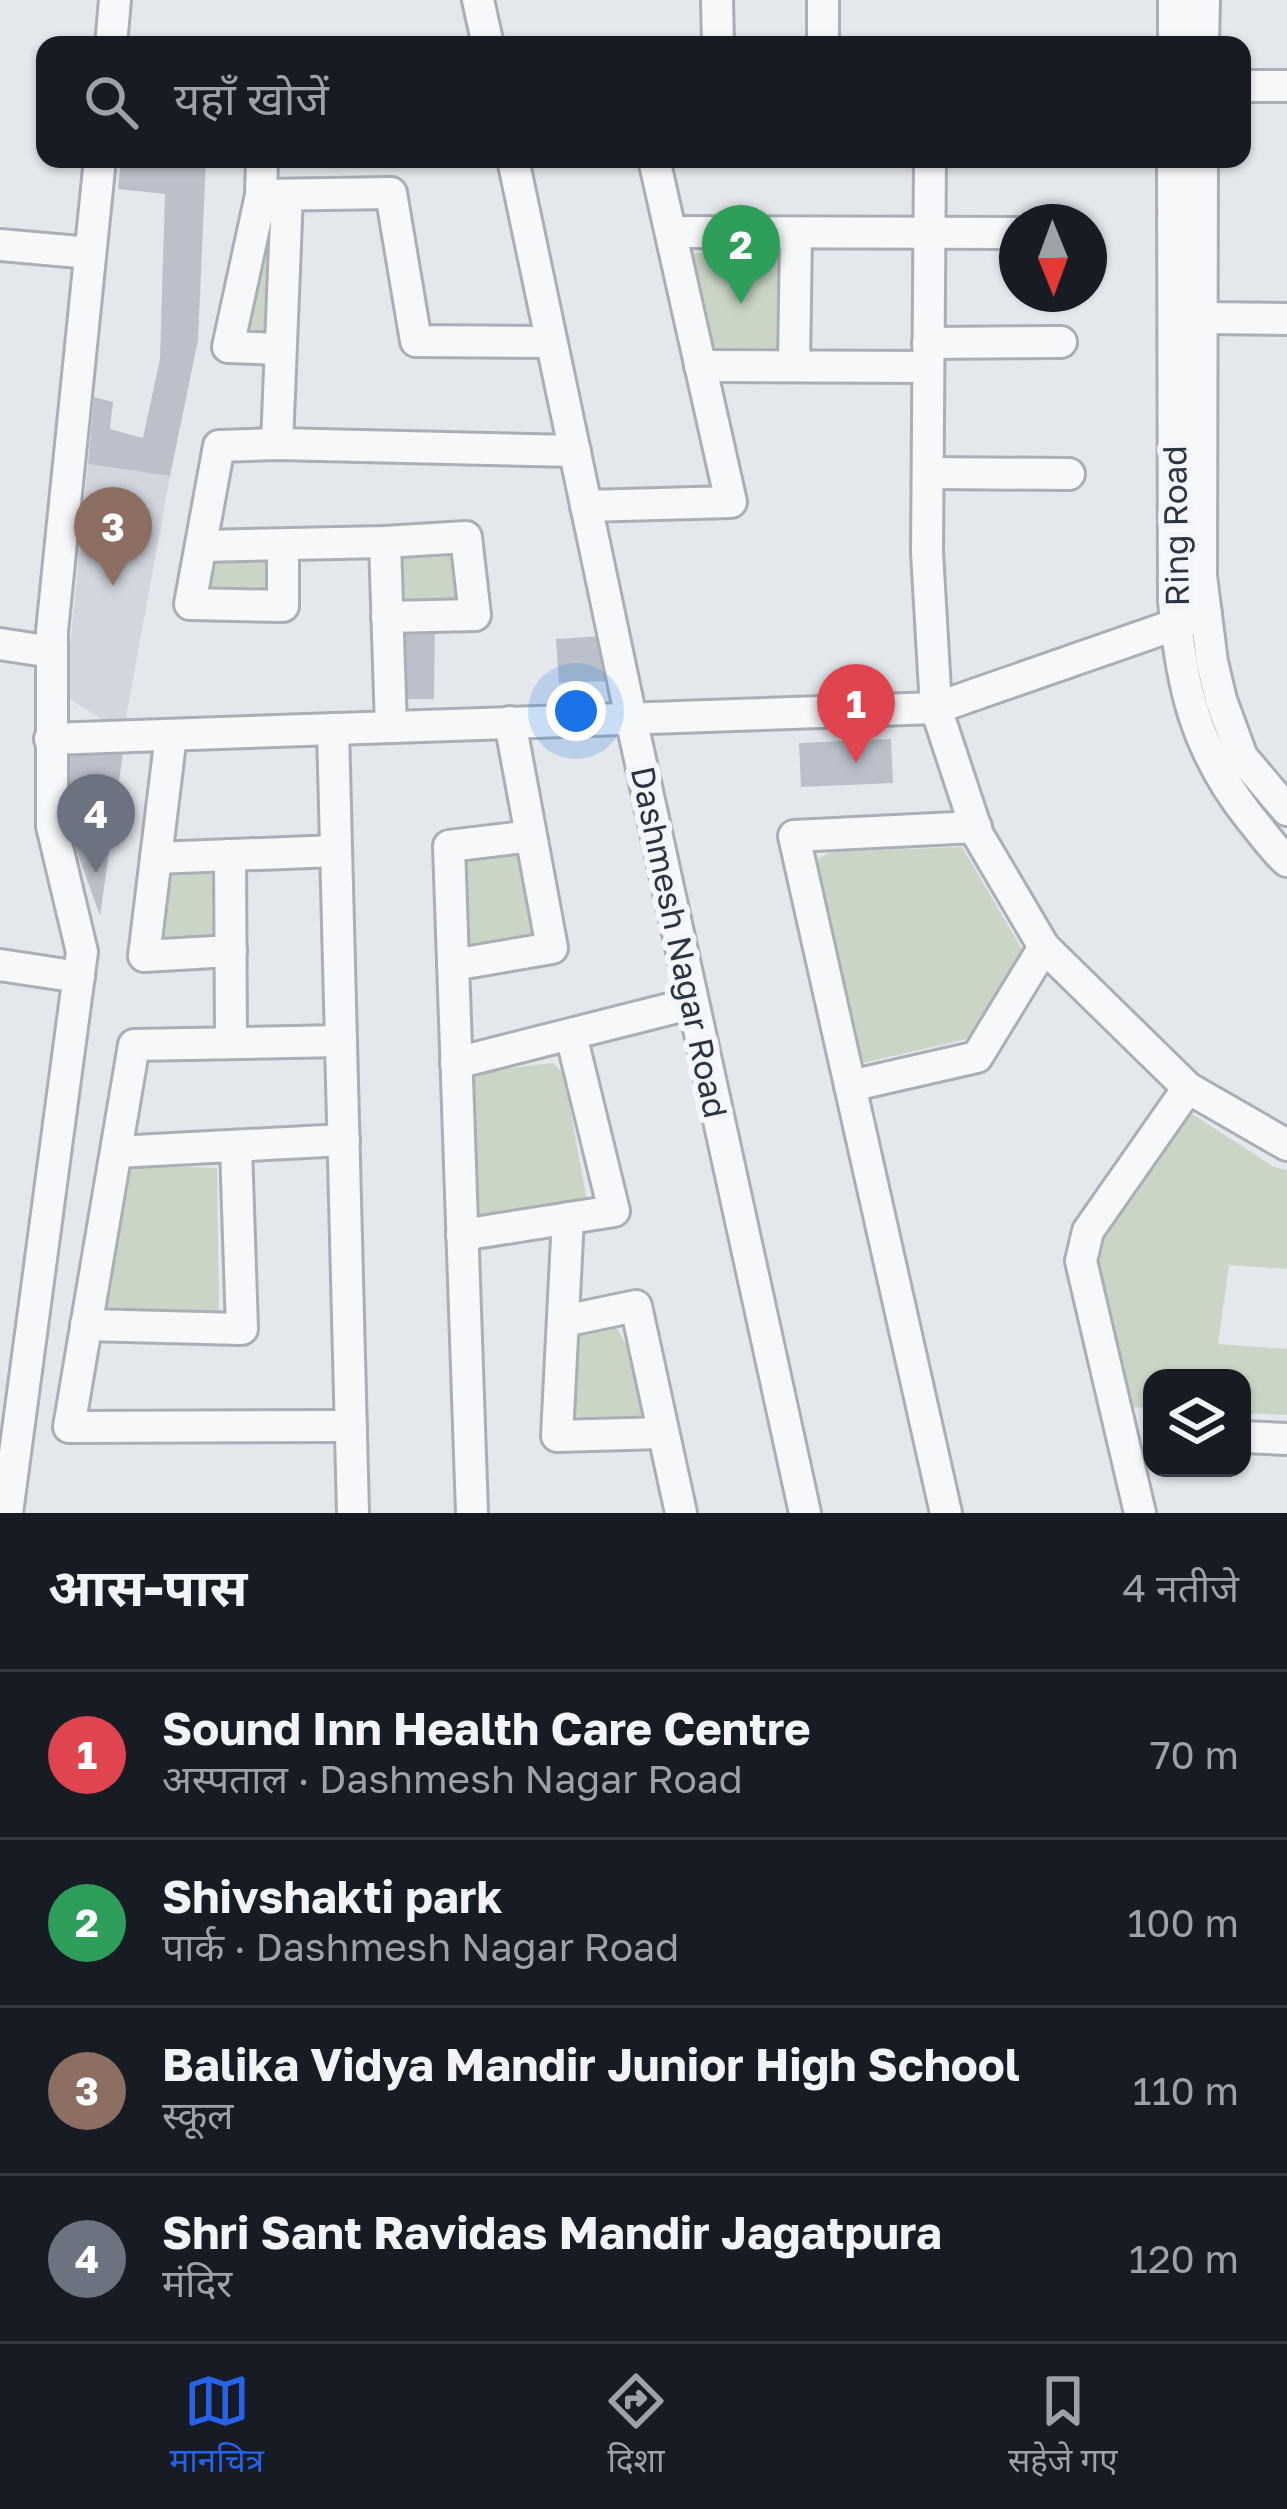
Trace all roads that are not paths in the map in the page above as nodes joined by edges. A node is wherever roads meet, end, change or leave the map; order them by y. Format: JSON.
{"nodes":[{"id":1,"x":115,"y":0,"type":"edge"},
{"id":2,"x":478,"y":0,"type":"edge"},
{"id":3,"x":717,"y":0,"type":"edge"},
{"id":4,"x":823,"y":0,"type":"edge"},
{"id":5,"x":1174,"y":0,"type":"edge"},
{"id":6,"x":1204,"y":0,"type":"edge"},
{"id":7,"x":112,"y":36,"type":"edge"},
{"id":8,"x":486,"y":36,"type":"edge"},
{"id":9,"x":718,"y":36,"type":"edge"},
{"id":10,"x":824,"y":36,"type":"edge"},
{"id":11,"x":1174,"y":36,"type":"edge"},
{"id":12,"x":1203,"y":36,"type":"edge"},
{"id":13,"x":1251,"y":86,"type":"edge"},
{"id":14,"x":1287,"y":86,"type":"edge"},
{"id":15,"x":99,"y":168,"type":"edge"},
{"id":16,"x":265,"y":168,"type":"edge"},
{"id":17,"x":515,"y":168,"type":"edge"},
{"id":18,"x":656,"y":168,"type":"edge"},
{"id":19,"x":930,"y":168,"type":"edge"},
{"id":20,"x":1173,"y":168,"type":"edge"},
{"id":21,"x":1202,"y":168,"type":"edge"},
{"id":22,"x":274,"y":195,"type":"junction"},
{"id":23,"x":671,"y":232,"type":"junction"},
{"id":24,"x":796,"y":233,"type":"junction"},
{"id":25,"x":929,"y":233,"type":"junction"},
{"id":26,"x":999,"y":233,"type":"edge"},
{"id":27,"x":0,"y":245,"type":"edge"},
{"id":28,"x":90,"y":253,"type":"junction"},
{"id":29,"x":1202,"y":318,"type":"junction"},
{"id":30,"x":1287,"y":319,"type":"edge"},
{"id":31,"x":551,"y":342,"type":"junction"},
{"id":32,"x":1061,"y":342,"type":"dead end"},
{"id":33,"x":280,"y":349,"type":"junction"},
{"id":34,"x":928,"y":356,"type":"junction"},
{"id":35,"x":700,"y":366,"type":"junction"},
{"id":36,"x":794,"y":366,"type":"junction"},
{"id":37,"x":277,"y":443,"type":"junction"},
{"id":38,"x":575,"y":451,"type":"junction"},
{"id":39,"x":928,"y":473,"type":"junction"},
{"id":40,"x":1070,"y":474,"type":"dead end"},
{"id":41,"x":586,"y":506,"type":"junction"},
{"id":42,"x":385,"y":542,"type":"junction"},
{"id":43,"x":283,"y":545,"type":"junction"},
{"id":44,"x":202,"y":546,"type":"junction"},
{"id":45,"x":1206,"y":614,"type":"junction"},
{"id":46,"x":387,"y":616,"type":"junction"},
{"id":47,"x":1176,"y":623,"type":"junction"},
{"id":48,"x":0,"y":644,"type":"edge"},
{"id":49,"x":52,"y":652,"type":"junction"},
{"id":50,"x":936,"y":708,"type":"junction"},
{"id":51,"x":631,"y":718,"type":"junction"},
{"id":52,"x":510,"y":722,"type":"junction"},
{"id":53,"x":391,"y":727,"type":"junction"},
{"id":54,"x":333,"y":729,"type":"junction"},
{"id":55,"x":171,"y":735,"type":"junction"},
{"id":56,"x":50,"y":739,"type":"junction"},
{"id":57,"x":1287,"y":809,"type":"edge"},
{"id":58,"x":976,"y":827,"type":"junction"},
{"id":59,"x":531,"y":836,"type":"junction"},
{"id":60,"x":336,"y":851,"type":"junction"},
{"id":61,"x":230,"y":855,"type":"junction"},
{"id":62,"x":156,"y":858,"type":"junction"},
{"id":63,"x":1287,"y":861,"type":"edge"},
{"id":64,"x":1044,"y":947,"type":"junction"},
{"id":65,"x":231,"y":951,"type":"junction"},
{"id":66,"x":0,"y":965,"type":"edge"},
{"id":67,"x":453,"y":965,"type":"junction"},
{"id":68,"x":80,"y":976,"type":"junction"},
{"id":69,"x":694,"y":1003,"type":"junction"},
{"id":70,"x":571,"y":1035,"type":"junction"},
{"id":71,"x":341,"y":1042,"type":"junction"},
{"id":72,"x":232,"y":1043,"type":"junction"},
{"id":73,"x":456,"y":1063,"type":"junction"},
{"id":74,"x":850,"y":1086,"type":"junction"},
{"id":75,"x":1188,"y":1088,"type":"junction"},
{"id":76,"x":344,"y":1140,"type":"junction"},
{"id":77,"x":1287,"y":1145,"type":"edge"},
{"id":78,"x":236,"y":1147,"type":"junction"},
{"id":79,"x":116,"y":1152,"type":"junction"},
{"id":80,"x":568,"y":1218,"type":"junction"},
{"id":81,"x":462,"y":1235,"type":"junction"},
{"id":82,"x":564,"y":1321,"type":"junction"},
{"id":83,"x":86,"y":1325,"type":"junction"},
{"id":84,"x":351,"y":1426,"type":"junction"},
{"id":85,"x":1137,"y":1432,"type":"edge"},
{"id":86,"x":664,"y":1433,"type":"junction"},
{"id":87,"x":1251,"y":1437,"type":"edge"},
{"id":88,"x":1287,"y":1439,"type":"edge"},
{"id":89,"x":7,"y":1513,"type":"edge"},
{"id":90,"x":353,"y":1513,"type":"edge"},
{"id":91,"x":472,"y":1513,"type":"edge"},
{"id":92,"x":681,"y":1513,"type":"edge"},
{"id":93,"x":805,"y":1513,"type":"edge"},
{"id":94,"x":946,"y":1513,"type":"edge"},
{"id":95,"x":1140,"y":1513,"type":"edge"}],
"edges":[{"from":1,"to":7,"type":"street"},
{"from":2,"to":8,"type":"street"},
{"from":3,"to":9,"type":"street"},
{"from":4,"to":10,"type":"street"},
{"from":5,"to":11,"type":"street"},
{"from":6,"to":12,"type":"street"},
{"from":13,"to":14,"type":"street"},
{"from":15,"to":28,"type":"street"},
{"from":16,"to":22,"type":"street"},
{"from":17,"to":31,"type":"street","name":"Dashmesh Nagar Road"},
{"from":18,"to":23,"type":"street"},
{"from":19,"to":25,"type":"street"},
{"from":20,"to":47,"type":"street","name":"Ring Road"},
{"from":21,"to":29,"type":"street","name":"Ring Road"},
{"from":22,"to":31,"type":"street"},
{"from":22,"to":33,"type":"street"},
{"from":22,"to":33,"type":"street"},
{"from":23,"to":24,"type":"street"},
{"from":23,"to":35,"type":"street"},
{"from":24,"to":25,"type":"street"},
{"from":24,"to":36,"type":"street"},
{"from":25,"to":26,"type":"street"},
{"from":25,"to":34,"type":"street"},
{"from":27,"to":28,"type":"street"},
{"from":28,"to":49,"type":"street"},
{"from":29,"to":30,"type":"street"},
{"from":29,"to":45,"type":"street","name":"Ring Road"},
{"from":31,"to":38,"type":"street","name":"Dashmesh Nagar Road"},
{"from":32,"to":34,"type":"street"},
{"from":33,"to":37,"type":"street"},
{"from":34,"to":36,"type":"street"},
{"from":34,"to":39,"type":"street"},
{"from":35,"to":36,"type":"street"},
{"from":35,"to":41,"type":"street"},
{"from":37,"to":38,"type":"street"},
{"from":37,"to":44,"type":"street"},
{"from":38,"to":41,"type":"street","name":"Dashmesh Nagar Road"},
{"from":39,"to":40,"type":"street"},
{"from":39,"to":50,"type":"street"},
{"from":41,"to":51,"type":"street","name":"Dashmesh Nagar Road"},
{"from":42,"to":43,"type":"street"},
{"from":42,"to":46,"type":"street"},
{"from":42,"to":46,"type":"street"},
{"from":43,"to":44,"type":"street"},
{"from":43,"to":44,"type":"street"},
{"from":45,"to":47,"type":"street"},
{"from":45,"to":57,"type":"street","name":"Ring Road"},
{"from":46,"to":53,"type":"street"},
{"from":47,"to":50,"type":"street"},
{"from":47,"to":63,"type":"street","name":"Ring Road"},
{"from":48,"to":49,"type":"street"},
{"from":49,"to":56,"type":"street"},
{"from":50,"to":51,"type":"street"},
{"from":50,"to":58,"type":"street"},
{"from":51,"to":52,"type":"street"},
{"from":51,"to":69,"type":"street","name":"Dashmesh Nagar Road"},
{"from":52,"to":53,"type":"street"},
{"from":52,"to":59,"type":"street"},
{"from":53,"to":54,"type":"street"},
{"from":54,"to":55,"type":"street"},
{"from":54,"to":60,"type":"street"},
{"from":55,"to":56,"type":"street"},
{"from":55,"to":62,"type":"street"},
{"from":56,"to":68,"type":"street"},
{"from":58,"to":64,"type":"street"},
{"from":58,"to":74,"type":"street"},
{"from":59,"to":67,"type":"street"},
{"from":59,"to":67,"type":"street"},
{"from":60,"to":61,"type":"street"},
{"from":60,"to":71,"type":"street"},
{"from":61,"to":62,"type":"street"},
{"from":61,"to":65,"type":"street"},
{"from":62,"to":65,"type":"street"},
{"from":64,"to":74,"type":"street"},
{"from":64,"to":75,"type":"street"},
{"from":65,"to":72,"type":"street"},
{"from":66,"to":68,"type":"street"},
{"from":67,"to":73,"type":"street"},
{"from":68,"to":89,"type":"street"},
{"from":69,"to":70,"type":"street"},
{"from":69,"to":93,"type":"street","name":"Dashmesh Nagar Road"},
{"from":70,"to":73,"type":"street"},
{"from":70,"to":80,"type":"street"},
{"from":71,"to":72,"type":"street"},
{"from":71,"to":76,"type":"street"},
{"from":72,"to":79,"type":"street"},
{"from":73,"to":81,"type":"street"},
{"from":74,"to":94,"type":"street"},
{"from":75,"to":77,"type":"street"},
{"from":75,"to":85,"type":"street"},
{"from":76,"to":78,"type":"street"},
{"from":76,"to":84,"type":"street"},
{"from":78,"to":79,"type":"street"},
{"from":78,"to":83,"type":"street"},
{"from":79,"to":83,"type":"street"},
{"from":80,"to":81,"type":"street"},
{"from":80,"to":82,"type":"street"},
{"from":81,"to":91,"type":"street"},
{"from":82,"to":86,"type":"street"},
{"from":82,"to":86,"type":"street"},
{"from":83,"to":84,"type":"street"},
{"from":84,"to":90,"type":"street"},
{"from":85,"to":95,"type":"street"},
{"from":86,"to":92,"type":"street"},
{"from":87,"to":88,"type":"street"}]}
